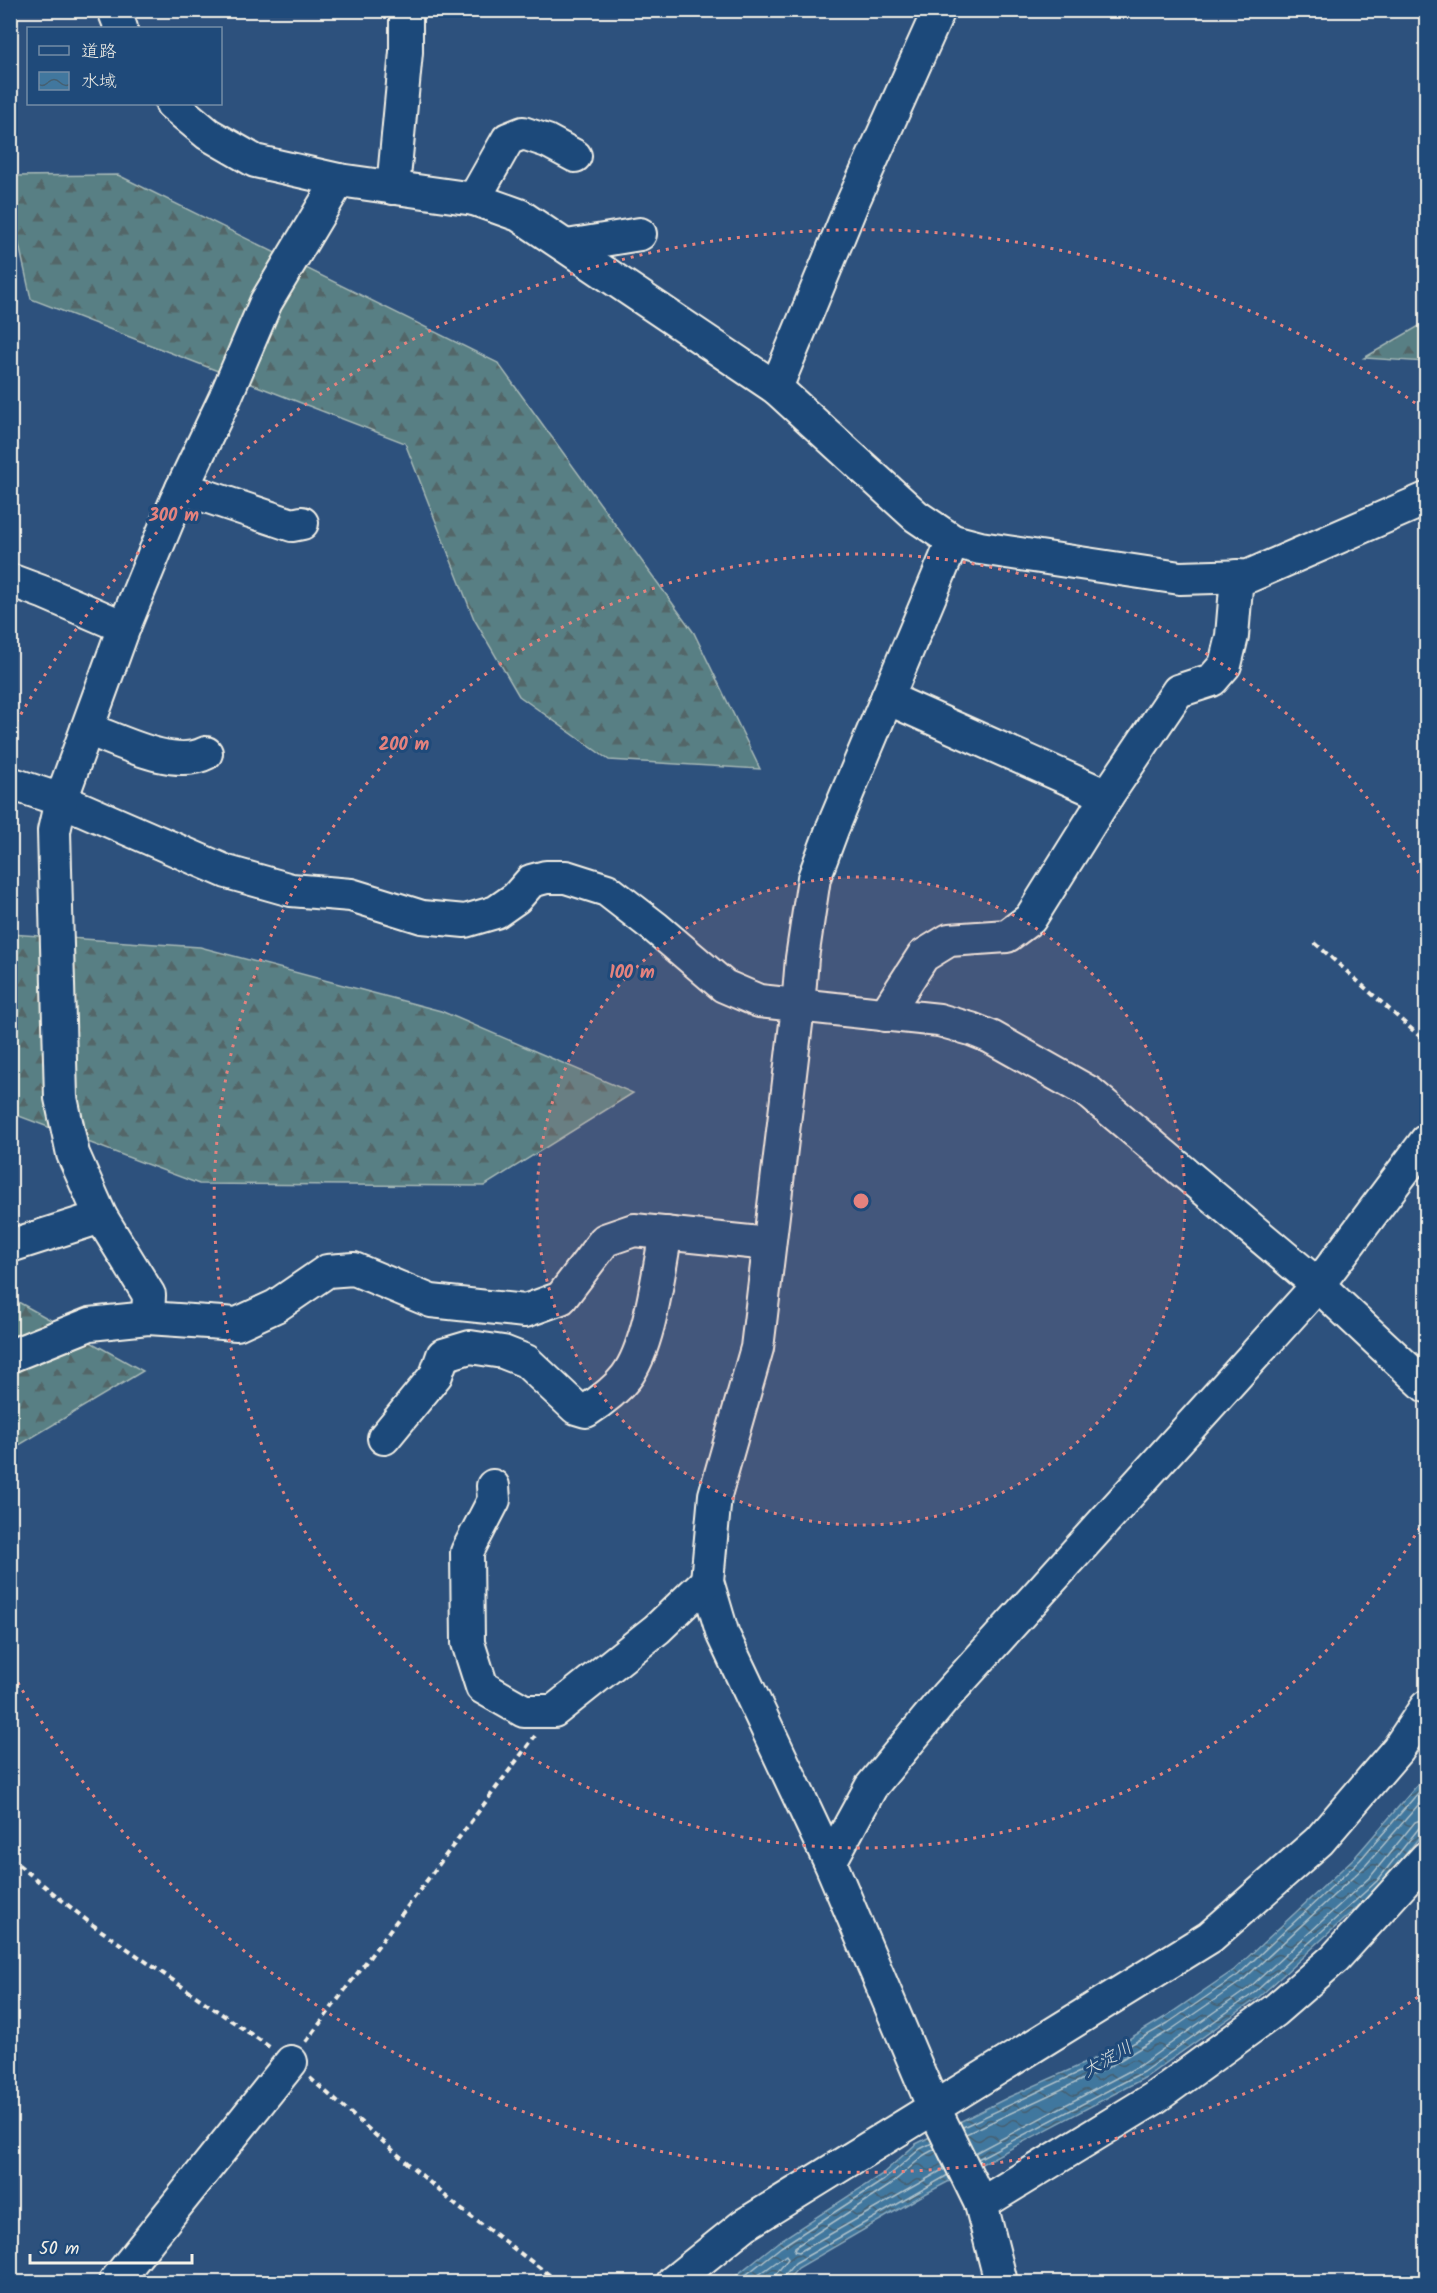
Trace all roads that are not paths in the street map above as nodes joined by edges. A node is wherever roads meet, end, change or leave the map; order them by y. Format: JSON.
{"nodes":[{"id":1,"x":114,"y":10,"type":"edge"},
{"id":2,"x":406,"y":10,"type":"edge"},
{"id":3,"x":939,"y":10,"type":"edge"},
{"id":4,"x":121,"y":27,"type":"edge"},
{"id":5,"x":173,"y":105,"type":"edge"},
{"id":6,"x":575,"y":156,"type":"dead end"},
{"id":7,"x":339,"y":180,"type":"junction"},
{"id":8,"x":393,"y":188,"type":"junction"},
{"id":9,"x":474,"y":199,"type":"junction"},
{"id":10,"x":640,"y":234,"type":"dead end"},
{"id":11,"x":567,"y":246,"type":"junction"},
{"id":12,"x":776,"y":388,"type":"junction"},
{"id":13,"x":179,"y":494,"type":"junction"},
{"id":14,"x":1426,"y":500,"type":"edge"},
{"id":15,"x":302,"y":523,"type":"dead end"},
{"id":16,"x":236,"y":528,"type":"dead end"},
{"id":17,"x":953,"y":541,"type":"junction"},
{"id":18,"x":1237,"y":576,"type":"junction"},
{"id":19,"x":10,"y":580,"type":"edge"},
{"id":20,"x":124,"y":627,"type":"junction"},
{"id":21,"x":887,"y":698,"type":"junction"},
{"id":22,"x":87,"y":729,"type":"junction"},
{"id":23,"x":206,"y":753,"type":"dead end"},
{"id":24,"x":10,"y":783,"type":"edge"},
{"id":25,"x":1107,"y":796,"type":"junction"},
{"id":26,"x":61,"y":800,"type":"junction"},
{"id":27,"x":798,"y":1007,"type":"junction"},
{"id":28,"x":885,"y":1015,"type":"junction"},
{"id":29,"x":1426,"y":1141,"type":"edge"},
{"id":30,"x":101,"y":1217,"type":"junction"},
{"id":31,"x":666,"y":1233,"type":"junction"},
{"id":32,"x":769,"y":1244,"type":"junction"},
{"id":33,"x":10,"y":1246,"type":"edge"},
{"id":34,"x":1318,"y":1286,"type":"junction"},
{"id":35,"x":148,"y":1318,"type":"junction"},
{"id":36,"x":10,"y":1356,"type":"edge"},
{"id":37,"x":1426,"y":1386,"type":"edge"},
{"id":38,"x":384,"y":1438,"type":"dead end"},
{"id":39,"x":493,"y":1486,"type":"dead end"},
{"id":40,"x":707,"y":1581,"type":"junction"},
{"id":41,"x":1426,"y":1707,"type":"edge"},
{"id":42,"x":1426,"y":1858,"type":"edge"},
{"id":43,"x":830,"y":1862,"type":"junction"},
{"id":44,"x":291,"y":2062,"type":"road end"},
{"id":45,"x":936,"y":2114,"type":"junction"},
{"id":46,"x":981,"y":2204,"type":"junction"},
{"id":47,"x":115,"y":2283,"type":"edge"},
{"id":48,"x":673,"y":2283,"type":"edge"},
{"id":49,"x":1001,"y":2283,"type":"edge"}],
"edges":[{"from":1,"to":4,"type":"street"},
{"from":2,"to":8,"type":"street"},
{"from":3,"to":12,"type":"street"},
{"from":5,"to":7,"type":"street"},
{"from":6,"to":9,"type":"street"},
{"from":7,"to":8,"type":"street"},
{"from":7,"to":13,"type":"street"},
{"from":8,"to":9,"type":"street"},
{"from":9,"to":11,"type":"street"},
{"from":10,"to":11,"type":"street"},
{"from":11,"to":12,"type":"street"},
{"from":12,"to":17,"type":"street"},
{"from":13,"to":15,"type":"street"},
{"from":13,"to":16,"type":"street"},
{"from":13,"to":20,"type":"street"},
{"from":14,"to":18,"type":"street"},
{"from":17,"to":18,"type":"street"},
{"from":17,"to":21,"type":"street"},
{"from":18,"to":25,"type":"street"},
{"from":19,"to":20,"type":"street"},
{"from":20,"to":22,"type":"street"},
{"from":21,"to":25,"type":"street"},
{"from":21,"to":27,"type":"street"},
{"from":22,"to":23,"type":"street"},
{"from":22,"to":26,"type":"street"},
{"from":24,"to":26,"type":"street"},
{"from":25,"to":28,"type":"street"},
{"from":26,"to":27,"type":"street"},
{"from":26,"to":30,"type":"street"},
{"from":27,"to":28,"type":"street"},
{"from":27,"to":32,"type":"street"},
{"from":28,"to":34,"type":"street"},
{"from":29,"to":34,"type":"street"},
{"from":30,"to":33,"type":"street"},
{"from":30,"to":35,"type":"street"},
{"from":31,"to":32,"type":"street"},
{"from":31,"to":35,"type":"street"},
{"from":31,"to":38,"type":"street"},
{"from":32,"to":40,"type":"street"},
{"from":34,"to":37,"type":"street"},
{"from":34,"to":43,"type":"street"},
{"from":35,"to":36,"type":"street"},
{"from":39,"to":40,"type":"street"},
{"from":40,"to":43,"type":"street"},
{"from":41,"to":45,"type":"street"},
{"from":42,"to":46,"type":"street"},
{"from":43,"to":45,"type":"street"},
{"from":44,"to":47,"type":"street"},
{"from":45,"to":46,"type":"street"},
{"from":45,"to":48,"type":"street"},
{"from":46,"to":49,"type":"street"}]}
